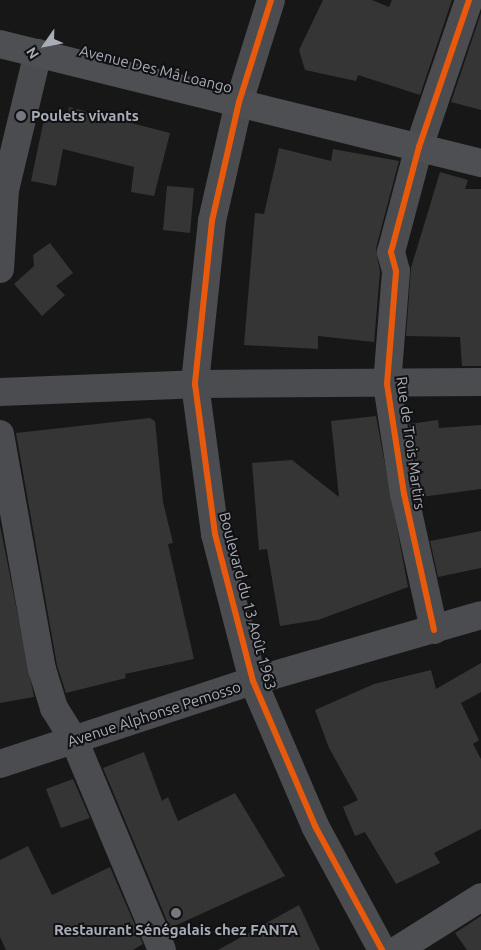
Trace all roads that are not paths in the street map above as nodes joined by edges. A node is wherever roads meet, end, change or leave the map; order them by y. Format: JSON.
{"nodes":[{"id":1,"x":271,"y":0,"type":"edge"},
{"id":2,"x":469,"y":0,"type":"edge"},
{"id":3,"x":0,"y":44,"type":"edge"},
{"id":4,"x":38,"y":54,"type":"junction"},
{"id":5,"x":239,"y":102,"type":"junction"},
{"id":6,"x":419,"y":147,"type":"junction"},
{"id":7,"x":481,"y":163,"type":"edge"},
{"id":8,"x":0,"y":269,"type":"edge"},
{"id":9,"x":481,"y":382,"type":"edge"},
{"id":10,"x":194,"y":384,"type":"junction"},
{"id":11,"x":387,"y":384,"type":"junction"},
{"id":12,"x":0,"y":392,"type":"edge"},
{"id":13,"x":0,"y":434,"type":"edge"},
{"id":14,"x":481,"y":615,"type":"edge"},
{"id":15,"x":434,"y":630,"type":"junction"},
{"id":16,"x":253,"y":681,"type":"junction"},
{"id":17,"x":75,"y":742,"type":"junction"},
{"id":18,"x":0,"y":764,"type":"edge"},
{"id":19,"x":481,"y":897,"type":"edge"},
{"id":20,"x":162,"y":950,"type":"edge"},
{"id":21,"x":382,"y":950,"type":"edge"},
{"id":22,"x":397,"y":950,"type":"edge"}],
"edges":[{"from":1,"to":5,"type":"street","name":"Boulevard du 13 Août 1963"},
{"from":2,"to":6,"type":"street","name":"Rue de Trois Martirs"},
{"from":3,"to":4,"type":"main road","name":"Avenue Des Mâ Loango"},
{"from":4,"to":5,"type":"main road","name":"Avenue Des Mâ Loango"},
{"from":4,"to":8,"type":"street"},
{"from":5,"to":6,"type":"main road","name":"Avenue Des Mâ Loango"},
{"from":5,"to":10,"type":"street","name":"Boulevard du 13 Août 1963"},
{"from":6,"to":7,"type":"main road","name":"Avenue Des Mâ Loango"},
{"from":6,"to":11,"type":"street","name":"Rue de Trois Martirs"},
{"from":9,"to":11,"type":"street"},
{"from":10,"to":11,"type":"street"},
{"from":10,"to":12,"type":"street"},
{"from":10,"to":16,"type":"street","name":"Boulevard du 13 Août 1963"},
{"from":11,"to":15,"type":"street","name":"Rue de Trois Martirs"},
{"from":13,"to":17,"type":"street"},
{"from":14,"to":15,"type":"street","name":"Avenue Alphonse Pemosso"},
{"from":15,"to":16,"type":"street","name":"Avenue Alphonse Pemosso"},
{"from":16,"to":17,"type":"street","name":"Avenue Alphonse Pemosso"},
{"from":16,"to":21,"type":"street","name":"Boulevard du 13 Août 1963"},
{"from":17,"to":18,"type":"street","name":"Avenue Alphonse Pemosso"},
{"from":17,"to":20,"type":"street"},
{"from":19,"to":22,"type":"main road"}]}
